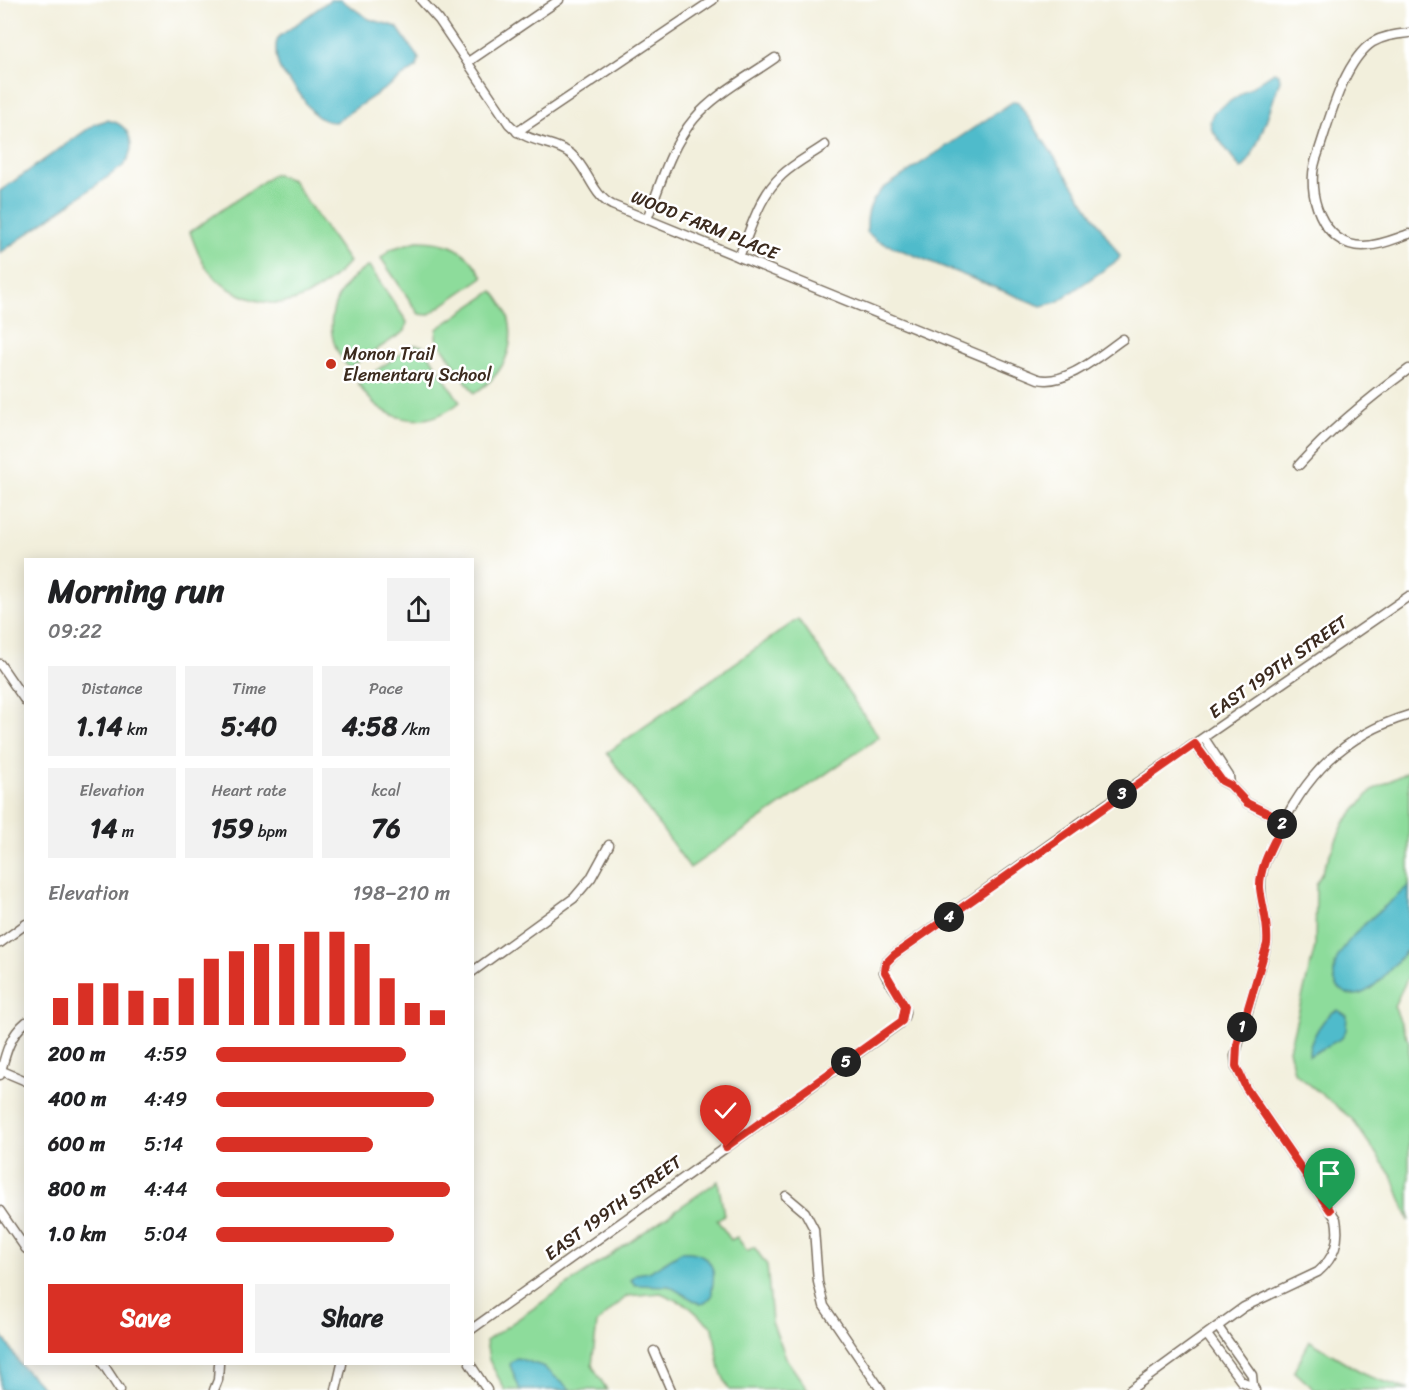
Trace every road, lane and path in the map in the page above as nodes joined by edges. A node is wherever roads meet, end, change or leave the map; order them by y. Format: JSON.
{"nodes":[{"id":1,"x":421,"y":0,"type":"edge"},
{"id":2,"x":560,"y":0,"type":"edge"},
{"id":3,"x":713,"y":0,"type":"edge"},
{"id":4,"x":1409,"y":33,"type":"edge"},
{"id":5,"x":775,"y":58,"type":"dead end"},
{"id":6,"x":468,"y":62,"type":"junction"},
{"id":7,"x":517,"y":132,"type":"junction"},
{"id":8,"x":825,"y":145,"type":"dead end"},
{"id":9,"x":647,"y":219,"type":"junction"},
{"id":10,"x":1409,"y":234,"type":"edge"},
{"id":11,"x":739,"y":257,"type":"junction"},
{"id":12,"x":1123,"y":339,"type":"dead end"},
{"id":13,"x":1409,"y":369,"type":"edge"},
{"id":14,"x":1299,"y":465,"type":"dead end"},
{"id":15,"x":1409,"y":596,"type":"edge"},
{"id":16,"x":0,"y":664,"type":"edge"},
{"id":17,"x":24,"y":699,"type":"edge"},
{"id":18,"x":1409,"y":715,"type":"edge"},
{"id":19,"x":1204,"y":738,"type":"junction"},
{"id":20,"x":1195,"y":744,"type":"junction"},
{"id":21,"x":1230,"y":785,"type":"junction"},
{"id":22,"x":1284,"y":821,"type":"junction"},
{"id":23,"x":609,"y":845,"type":"dead end"},
{"id":24,"x":24,"y":925,"type":"edge"},
{"id":25,"x":0,"y":943,"type":"edge"},
{"id":26,"x":474,"y":971,"type":"edge"},
{"id":27,"x":24,"y":1025,"type":"edge"},
{"id":28,"x":0,"y":1072,"type":"edge"},
{"id":29,"x":24,"y":1080,"type":"edge"},
{"id":30,"x":786,"y":1196,"type":"dead end"},
{"id":31,"x":0,"y":1211,"type":"edge"},
{"id":32,"x":24,"y":1246,"type":"edge"},
{"id":33,"x":1218,"y":1327,"type":"junction"},
{"id":34,"x":474,"y":1328,"type":"edge"},
{"id":35,"x":1207,"y":1335,"type":"junction"},
{"id":36,"x":654,"y":1351,"type":"dead end"},
{"id":37,"x":104,"y":1365,"type":"edge"},
{"id":38,"x":219,"y":1365,"type":"edge"},
{"id":39,"x":342,"y":1365,"type":"edge"},
{"id":40,"x":471,"y":1365,"type":"edge"},
{"id":41,"x":1254,"y":1388,"type":"edge"},
{"id":42,"x":120,"y":1390,"type":"edge"},
{"id":43,"x":213,"y":1390,"type":"edge"},
{"id":44,"x":336,"y":1390,"type":"edge"},
{"id":45,"x":487,"y":1390,"type":"edge"},
{"id":46,"x":671,"y":1390,"type":"edge"},
{"id":47,"x":881,"y":1390,"type":"edge"},
{"id":48,"x":1130,"y":1390,"type":"edge"}],
"edges":[{"from":1,"to":6,"type":"street","name":"WOOD FARM PLACE"},
{"from":2,"to":6,"type":"street"},
{"from":3,"to":7,"type":"street"},
{"from":4,"to":10,"type":"street"},
{"from":5,"to":9,"type":"street"},
{"from":6,"to":7,"type":"street","name":"WOOD FARM PLACE"},
{"from":7,"to":9,"type":"street","name":"WOOD FARM PLACE"},
{"from":8,"to":11,"type":"street"},
{"from":9,"to":11,"type":"street","name":"WOOD FARM PLACE"},
{"from":11,"to":12,"type":"street","name":"WOOD FARM PLACE"},
{"from":13,"to":14,"type":"street"},
{"from":15,"to":19,"type":"street","name":"EAST 199TH STREET"},
{"from":16,"to":17,"type":"street"},
{"from":18,"to":22,"type":"street"},
{"from":19,"to":20,"type":"street","name":"EAST 199TH STREET"},
{"from":19,"to":21,"type":"street"},
{"from":20,"to":21,"type":"street"},
{"from":20,"to":34,"type":"street","name":"EAST 199TH STREET"},
{"from":21,"to":22,"type":"street"},
{"from":22,"to":33,"type":"street"},
{"from":23,"to":26,"type":"street"},
{"from":24,"to":25,"type":"street"},
{"from":27,"to":28,"type":"street"},
{"from":28,"to":29,"type":"street"},
{"from":30,"to":47,"type":"street"},
{"from":31,"to":32,"type":"street"},
{"from":33,"to":35,"type":"street"},
{"from":33,"to":41,"type":"street"},
{"from":35,"to":41,"type":"street"},
{"from":35,"to":48,"type":"street"},
{"from":36,"to":46,"type":"street"},
{"from":37,"to":42,"type":"street"},
{"from":38,"to":43,"type":"street"},
{"from":39,"to":44,"type":"street"},
{"from":40,"to":45,"type":"street"}]}
